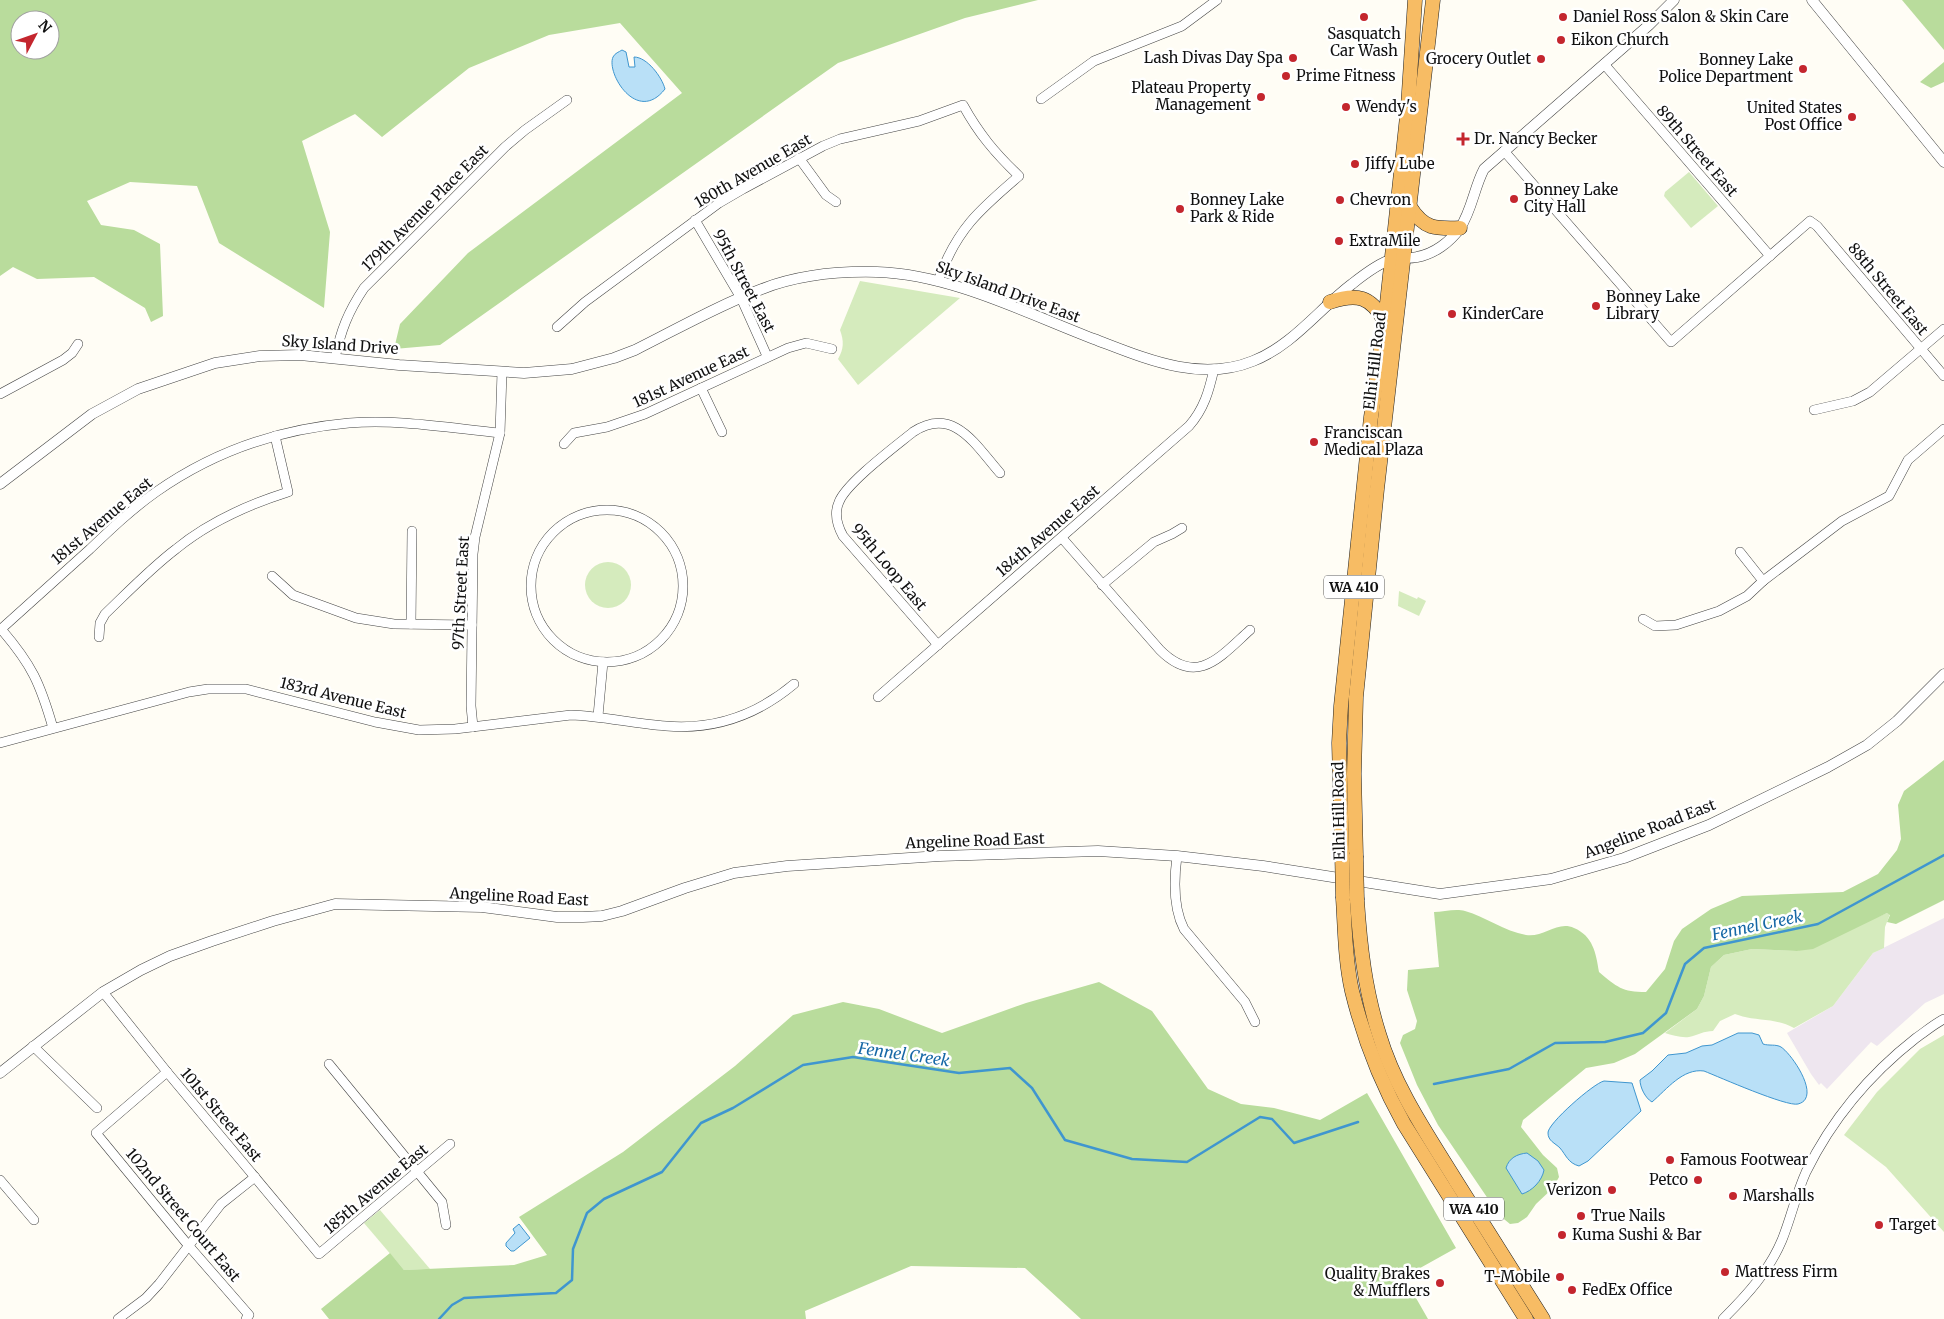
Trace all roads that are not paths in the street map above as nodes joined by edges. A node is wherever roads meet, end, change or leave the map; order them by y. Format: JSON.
{"nodes":[{"id":1,"x":1218,"y":0,"type":"edge"},
{"id":2,"x":1415,"y":0,"type":"edge"},
{"id":3,"x":1433,"y":0,"type":"edge"},
{"id":4,"x":1674,"y":0,"type":"edge"},
{"id":5,"x":1812,"y":0,"type":"edge"},
{"id":6,"x":1604,"y":64,"type":"junction"},
{"id":7,"x":1041,"y":99,"type":"dead end"},
{"id":8,"x":567,"y":100,"type":"dead end"},
{"id":9,"x":1504,"y":151,"type":"junction"},
{"id":10,"x":799,"y":158,"type":"junction"},
{"id":11,"x":1944,"y":162,"type":"edge"},
{"id":12,"x":836,"y":202,"type":"dead end"},
{"id":13,"x":1410,"y":207,"type":"junction"},
{"id":14,"x":695,"y":220,"type":"junction"},
{"id":15,"x":1460,"y":228,"type":"junction"},
{"id":16,"x":1770,"y":256,"type":"junction"},
{"id":17,"x":1398,"y":259,"type":"junction"},
{"id":18,"x":938,"y":281,"type":"junction"},
{"id":19,"x":741,"y":298,"type":"junction"},
{"id":20,"x":1330,"y":302,"type":"junction"},
{"id":21,"x":1385,"y":322,"type":"junction"},
{"id":22,"x":557,"y":327,"type":"dead end"},
{"id":23,"x":1944,"y":329,"type":"edge"},
{"id":24,"x":78,"y":344,"type":"dead end"},
{"id":25,"x":832,"y":349,"type":"dead end"},
{"id":26,"x":1920,"y":349,"type":"junction"},
{"id":27,"x":767,"y":356,"type":"junction"},
{"id":28,"x":335,"y":358,"type":"junction"},
{"id":29,"x":1214,"y":369,"type":"junction"},
{"id":30,"x":502,"y":372,"type":"junction"},
{"id":31,"x":1944,"y":376,"type":"edge"},
{"id":32,"x":701,"y":388,"type":"junction"},
{"id":33,"x":0,"y":394,"type":"edge"},
{"id":34,"x":1814,"y":410,"type":"dead end"},
{"id":35,"x":1944,"y":429,"type":"edge"},
{"id":36,"x":722,"y":432,"type":"dead end"},
{"id":37,"x":500,"y":433,"type":"junction"},
{"id":38,"x":275,"y":436,"type":"junction"},
{"id":39,"x":564,"y":444,"type":"dead end"},
{"id":40,"x":1000,"y":473,"type":"dead end"},
{"id":41,"x":0,"y":484,"type":"edge"},
{"id":42,"x":1182,"y":528,"type":"dead end"},
{"id":43,"x":412,"y":531,"type":"dead end"},
{"id":44,"x":1062,"y":538,"type":"junction"},
{"id":45,"x":1740,"y":552,"type":"dead end"},
{"id":46,"x":272,"y":576,"type":"dead end"},
{"id":47,"x":1763,"y":581,"type":"junction"},
{"id":48,"x":1102,"y":584,"type":"junction"},
{"id":49,"x":1643,"y":619,"type":"dead end"},
{"id":50,"x":411,"y":624,"type":"junction"},
{"id":51,"x":472,"y":625,"type":"junction"},
{"id":52,"x":1,"y":630,"type":"edge"},
{"id":53,"x":1250,"y":630,"type":"dead end"},
{"id":54,"x":99,"y":637,"type":"dead end"},
{"id":55,"x":938,"y":645,"type":"junction"},
{"id":56,"x":603,"y":662,"type":"junction"},
{"id":57,"x":1944,"y":674,"type":"edge"},
{"id":58,"x":794,"y":684,"type":"dead end"},
{"id":59,"x":878,"y":697,"type":"dead end"},
{"id":60,"x":598,"y":716,"type":"junction"},
{"id":61,"x":473,"y":727,"type":"junction"},
{"id":62,"x":53,"y":728,"type":"junction"},
{"id":63,"x":0,"y":743,"type":"edge"},
{"id":64,"x":1349,"y":855,"type":"junction"},
{"id":65,"x":1178,"y":856,"type":"junction"},
{"id":66,"x":1350,"y":899,"type":"junction"},
{"id":67,"x":103,"y":992,"type":"junction"},
{"id":68,"x":1944,"y":1019,"type":"edge"},
{"id":69,"x":1254,"y":1022,"type":"dead end"},
{"id":70,"x":32,"y":1046,"type":"junction"},
{"id":71,"x":329,"y":1064,"type":"dead end"},
{"id":72,"x":0,"y":1072,"type":"edge"},
{"id":73,"x":167,"y":1072,"type":"junction"},
{"id":74,"x":97,"y":1108,"type":"dead end"},
{"id":75,"x":450,"y":1144,"type":"dead end"},
{"id":76,"x":418,"y":1172,"type":"junction"},
{"id":77,"x":255,"y":1177,"type":"junction"},
{"id":78,"x":0,"y":1180,"type":"edge"},
{"id":79,"x":34,"y":1220,"type":"dead end"},
{"id":80,"x":446,"y":1225,"type":"dead end"},
{"id":81,"x":188,"y":1245,"type":"junction"},
{"id":82,"x":319,"y":1254,"type":"joint"},
{"id":83,"x":248,"y":1317,"type":"edge"},
{"id":84,"x":118,"y":1319,"type":"edge"},
{"id":85,"x":1526,"y":1319,"type":"edge"},
{"id":86,"x":1543,"y":1319,"type":"edge"},
{"id":87,"x":1723,"y":1319,"type":"edge"}],
"edges":[{"from":1,"to":7,"type":"street"},
{"from":2,"to":17,"type":"highway","number":"WA 410"},
{"from":3,"to":13,"type":"highway","number":"WA 410"},
{"from":4,"to":6,"type":"street"},
{"from":5,"to":11,"type":"street"},
{"from":6,"to":9,"type":"street"},
{"from":6,"to":16,"type":"street","name":"89th Street East"},
{"from":8,"to":28,"type":"street","name":"179th Avenue Place East"},
{"from":9,"to":15,"type":"street"},
{"from":9,"to":16,"type":"street"},
{"from":10,"to":12,"type":"street"},
{"from":10,"to":14,"type":"street","name":"180th Avenue East"},
{"from":10,"to":18,"type":"street","name":"180th Avenue East"},
{"from":13,"to":15,"type":"highway"},
{"from":13,"to":17,"type":"highway","number":"WA 410"},
{"from":14,"to":19,"type":"street","name":"95th Street East"},
{"from":14,"to":22,"type":"street","name":"180th Avenue East"},
{"from":15,"to":17,"type":"street","name":"Sky Island Drive East"},
{"from":16,"to":26,"type":"street","name":"88th Street East"},
{"from":17,"to":20,"type":"street","name":"Sky Island Drive East"},
{"from":17,"to":21,"type":"highway","name":"Elhi Hill Road","number":"WA 410"},
{"from":17,"to":64,"type":"highway","name":"Elhi Hill Road","number":"WA 410"},
{"from":18,"to":19,"type":"street","name":"Sky Island Drive East"},
{"from":18,"to":29,"type":"street","name":"Sky Island Drive East"},
{"from":19,"to":27,"type":"street","name":"95th Street East"},
{"from":19,"to":30,"type":"street","name":"Sky Island Drive East"},
{"from":20,"to":21,"type":"highway"},
{"from":20,"to":29,"type":"street","name":"Sky Island Drive East"},
{"from":21,"to":64,"type":"highway","name":"Elhi Hill Road","number":"WA 410"},
{"from":23,"to":26,"type":"street"},
{"from":24,"to":33,"type":"street"},
{"from":25,"to":27,"type":"street","name":"181st Avenue East"},
{"from":26,"to":31,"type":"street","name":"88th Street East"},
{"from":26,"to":34,"type":"street"},
{"from":27,"to":32,"type":"street","name":"181st Avenue East"},
{"from":28,"to":30,"type":"street","name":"Sky Island Drive"},
{"from":28,"to":41,"type":"street","name":"Sky Island Drive"},
{"from":29,"to":44,"type":"street","name":"184th Avenue East"},
{"from":30,"to":37,"type":"street","name":"97th Street East"},
{"from":32,"to":36,"type":"street"},
{"from":32,"to":39,"type":"street","name":"181st Avenue East"},
{"from":35,"to":47,"type":"street"},
{"from":37,"to":38,"type":"street","name":"181st Avenue East"},
{"from":37,"to":51,"type":"street","name":"97th Street East"},
{"from":38,"to":52,"type":"street","name":"181st Avenue East"},
{"from":38,"to":54,"type":"street"},
{"from":40,"to":55,"type":"street","name":"95th Loop East"},
{"from":42,"to":48,"type":"street"},
{"from":43,"to":50,"type":"street"},
{"from":44,"to":48,"type":"street"},
{"from":44,"to":55,"type":"street","name":"184th Avenue East"},
{"from":45,"to":47,"type":"street"},
{"from":46,"to":50,"type":"street"},
{"from":47,"to":49,"type":"street"},
{"from":48,"to":53,"type":"street"},
{"from":50,"to":51,"type":"street"},
{"from":51,"to":61,"type":"street","name":"97th Street East"},
{"from":52,"to":62,"type":"street"},
{"from":55,"to":59,"type":"street","name":"184th Avenue East"},
{"from":56,"to":56,"type":"street"},
{"from":56,"to":60,"type":"street"},
{"from":57,"to":65,"type":"street","name":"Angeline Road East"},
{"from":58,"to":60,"type":"street","name":"183rd Avenue East"},
{"from":60,"to":61,"type":"street","name":"183rd Avenue East"},
{"from":61,"to":62,"type":"street","name":"183rd Avenue East"},
{"from":62,"to":63,"type":"street","name":"183rd Avenue East"},
{"from":64,"to":66,"type":"highway","name":"Elhi Hill Road","number":"WA 410","bridge":true},
{"from":65,"to":67,"type":"street","name":"Angeline Road East"},
{"from":65,"to":69,"type":"street"},
{"from":66,"to":85,"type":"highway","name":"Elhi Hill Road","number":"WA 410"},
{"from":66,"to":86,"type":"highway","name":"Elhi Hill Road","number":"WA 410"},
{"from":67,"to":70,"type":"street","name":"Angeline Road East"},
{"from":67,"to":73,"type":"street","name":"101st Street East"},
{"from":68,"to":87,"type":"street"},
{"from":70,"to":72,"type":"street","name":"Angeline Road East"},
{"from":70,"to":74,"type":"street"},
{"from":71,"to":76,"type":"street"},
{"from":73,"to":77,"type":"street","name":"101st Street East"},
{"from":73,"to":81,"type":"street","name":"102nd Street Court East"},
{"from":75,"to":76,"type":"street","name":"185th Avenue East"},
{"from":76,"to":80,"type":"street"},
{"from":76,"to":82,"type":"street","name":"185th Avenue East"},
{"from":77,"to":81,"type":"street"},
{"from":77,"to":82,"type":"street","name":"101st Street East"},
{"from":78,"to":79,"type":"street"},
{"from":81,"to":83,"type":"street","name":"102nd Street Court East"},
{"from":81,"to":84,"type":"street"}]}
